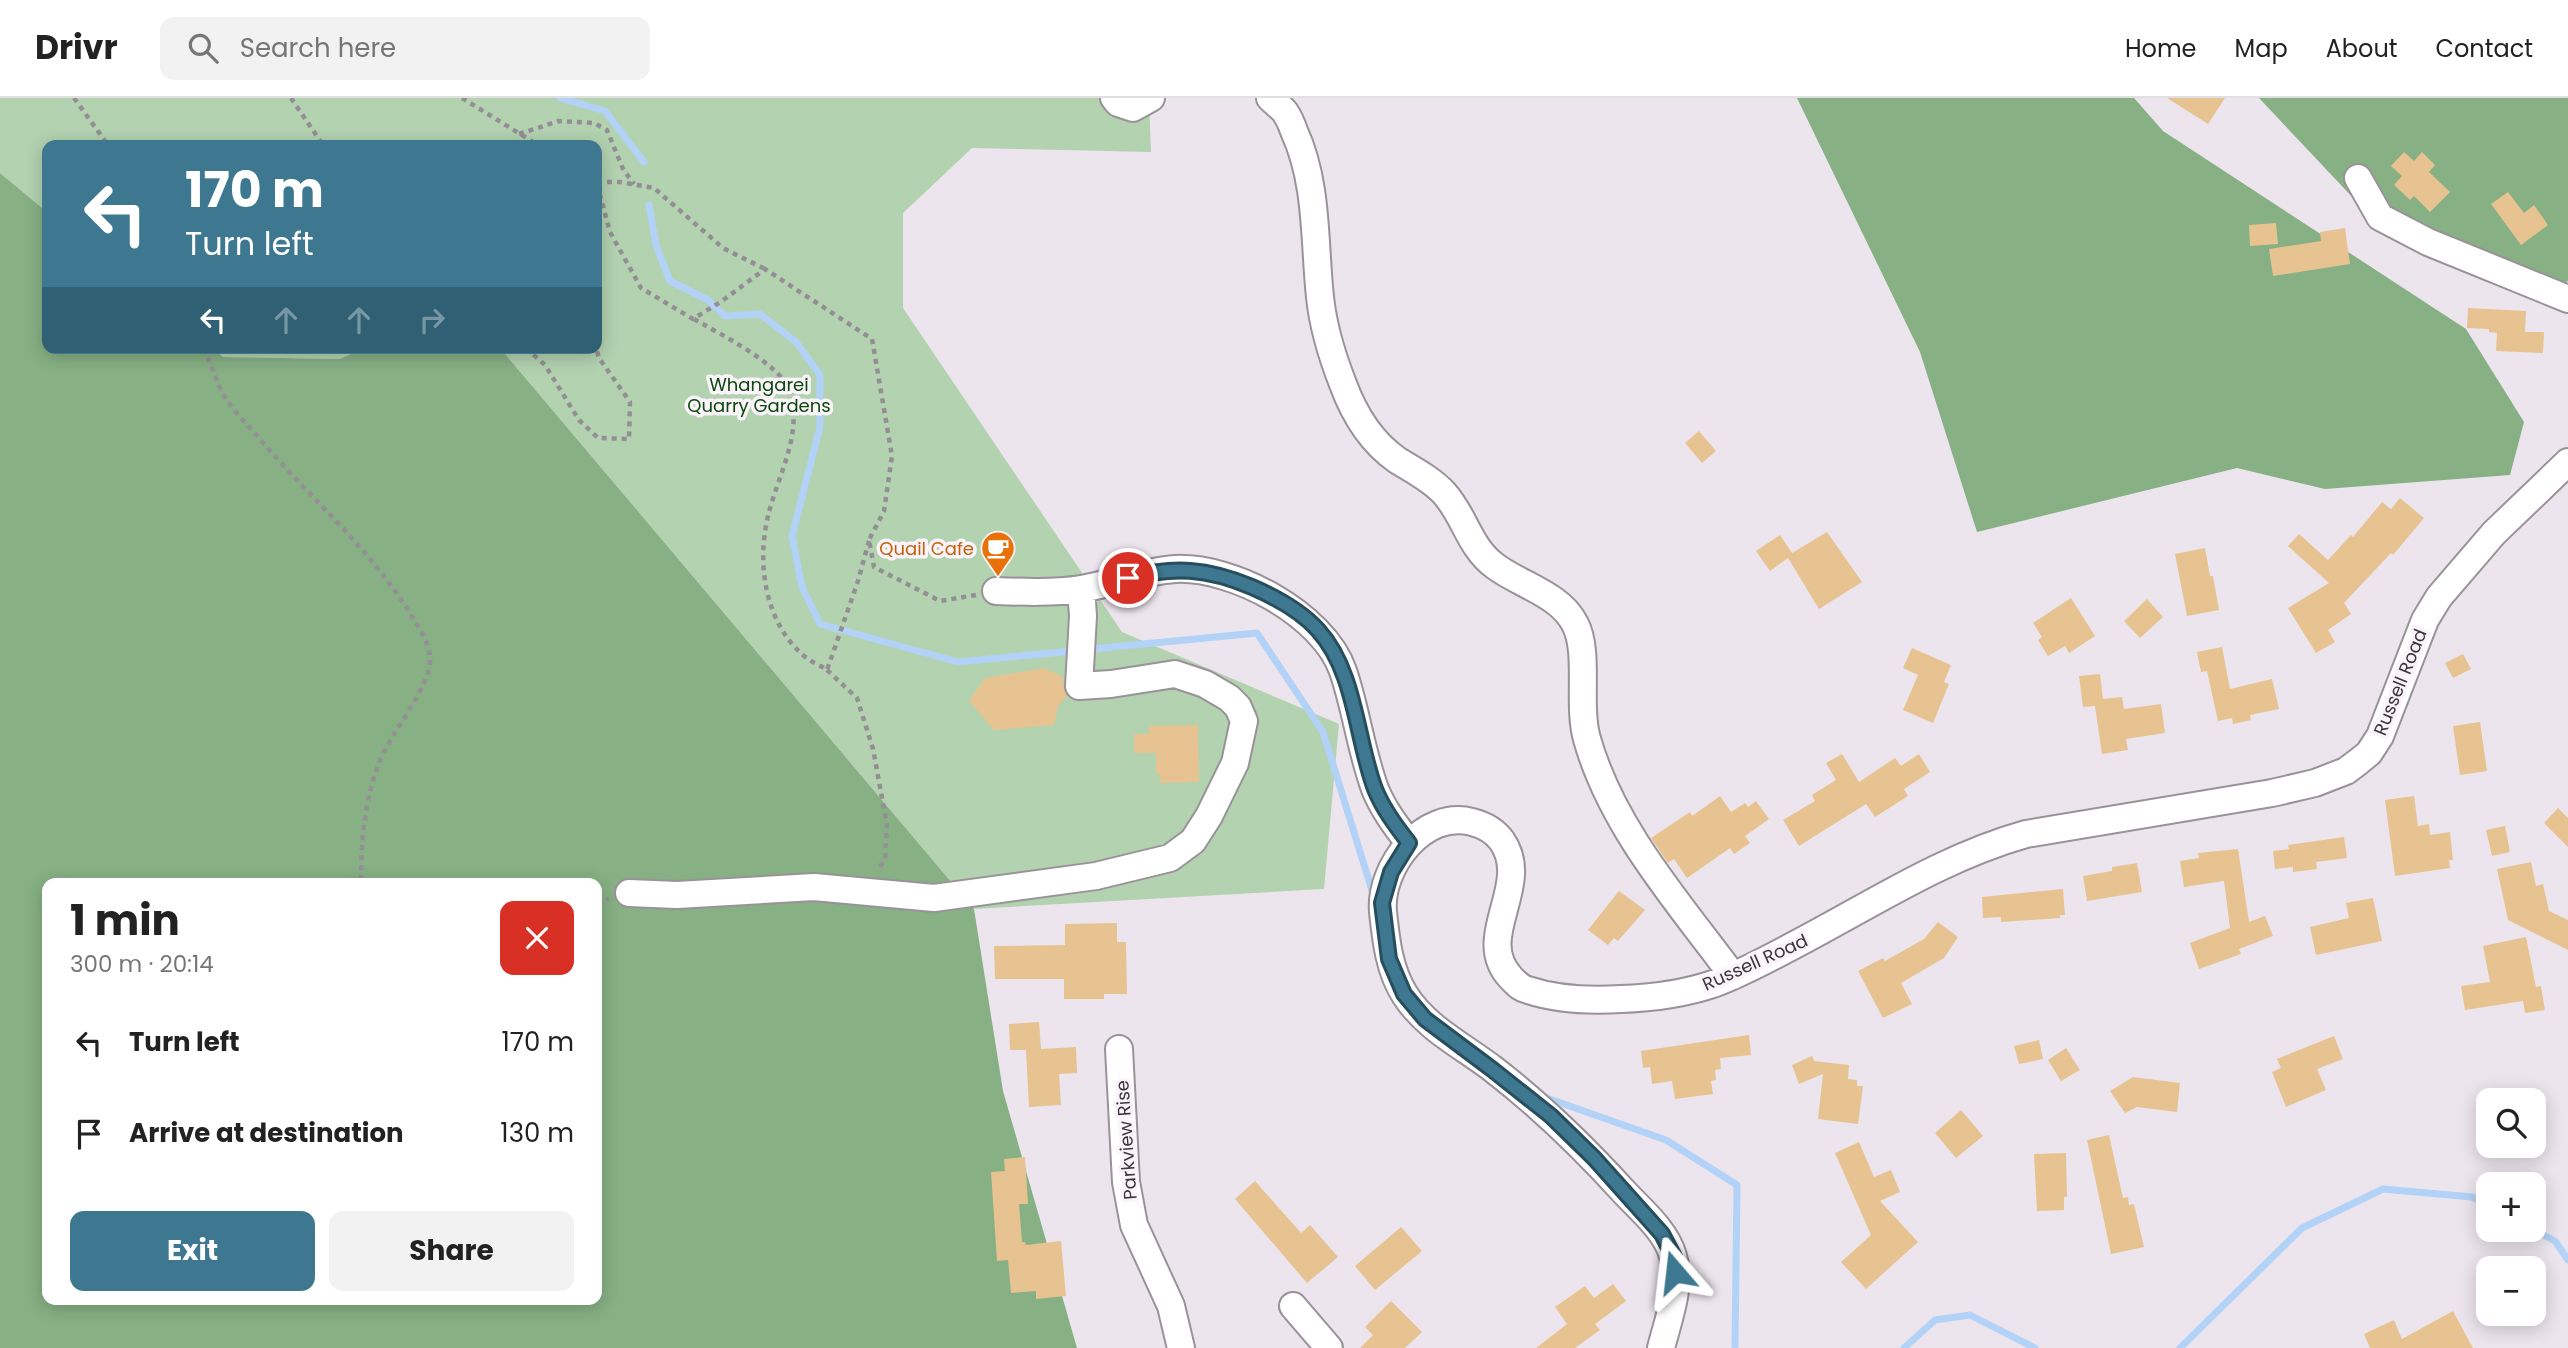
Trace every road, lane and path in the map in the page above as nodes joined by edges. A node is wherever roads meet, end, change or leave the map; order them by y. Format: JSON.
{"nodes":[{"id":1,"x":74,"y":98,"type":"edge"},
{"id":2,"x":291,"y":98,"type":"edge"},
{"id":3,"x":461,"y":98,"type":"edge"},
{"id":4,"x":1114,"y":98,"type":"edge"},
{"id":5,"x":1151,"y":98,"type":"edge"},
{"id":6,"x":1270,"y":98,"type":"edge"},
{"id":7,"x":519,"y":134,"type":"junction"},
{"id":8,"x":104,"y":140,"type":"edge"},
{"id":9,"x":320,"y":140,"type":"edge"},
{"id":10,"x":529,"y":140,"type":"edge"},
{"id":11,"x":2358,"y":178,"type":"dead end"},
{"id":12,"x":602,"y":183,"type":"edge"},
{"id":13,"x":634,"y":185,"type":"junction"},
{"id":14,"x":602,"y":202,"type":"edge"},
{"id":15,"x":765,"y":269,"type":"junction"},
{"id":16,"x":2568,"y":299,"type":"edge"},
{"id":17,"x":693,"y":319,"type":"junction"},
{"id":18,"x":207,"y":354,"type":"edge"},
{"id":19,"x":533,"y":354,"type":"edge"},
{"id":20,"x":598,"y":354,"type":"edge"},
{"id":21,"x":2568,"y":462,"type":"edge"},
{"id":22,"x":869,"y":540,"type":"junction"},
{"id":23,"x":1082,"y":589,"type":"junction"},
{"id":24,"x":996,"y":591,"type":"joint"},
{"id":25,"x":827,"y":670,"type":"junction"},
{"id":26,"x":1409,"y":843,"type":"junction"},
{"id":27,"x":361,"y":878,"type":"edge"},
{"id":28,"x":859,"y":891,"type":"junction"},
{"id":29,"x":629,"y":893,"type":"dead end"},
{"id":30,"x":1733,"y":976,"type":"junction"},
{"id":31,"x":1119,"y":1049,"type":"dead end"},
{"id":32,"x":1293,"y":1306,"type":"dead end"},
{"id":33,"x":1181,"y":1348,"type":"edge"},
{"id":34,"x":1329,"y":1348,"type":"edge"},
{"id":35,"x":1661,"y":1348,"type":"edge"}],
"edges":[{"from":1,"to":8,"type":"path"},
{"from":2,"to":9,"type":"path"},
{"from":3,"to":7,"type":"path"},
{"from":4,"to":5,"type":"street"},
{"from":6,"to":30,"type":"street"},
{"from":7,"to":10,"type":"path"},
{"from":7,"to":13,"type":"path"},
{"from":11,"to":16,"type":"street"},
{"from":12,"to":13,"type":"path"},
{"from":13,"to":15,"type":"path"},
{"from":14,"to":17,"type":"path"},
{"from":15,"to":17,"type":"path"},
{"from":15,"to":22,"type":"path"},
{"from":17,"to":25,"type":"path"},
{"from":18,"to":27,"type":"path"},
{"from":19,"to":20,"type":"path"},
{"from":21,"to":30,"type":"street","name":"Russell Road"},
{"from":22,"to":24,"type":"path"},
{"from":22,"to":25,"type":"path"},
{"from":23,"to":24,"type":"street"},
{"from":23,"to":26,"type":"street"},
{"from":23,"to":28,"type":"street"},
{"from":25,"to":28,"type":"path"},
{"from":26,"to":30,"type":"street","name":"Russell Road"},
{"from":26,"to":35,"type":"street","name":"Russell Road"},
{"from":28,"to":29,"type":"street"},
{"from":31,"to":33,"type":"street","name":"Parkview Rise"},
{"from":32,"to":34,"type":"street"}]}
